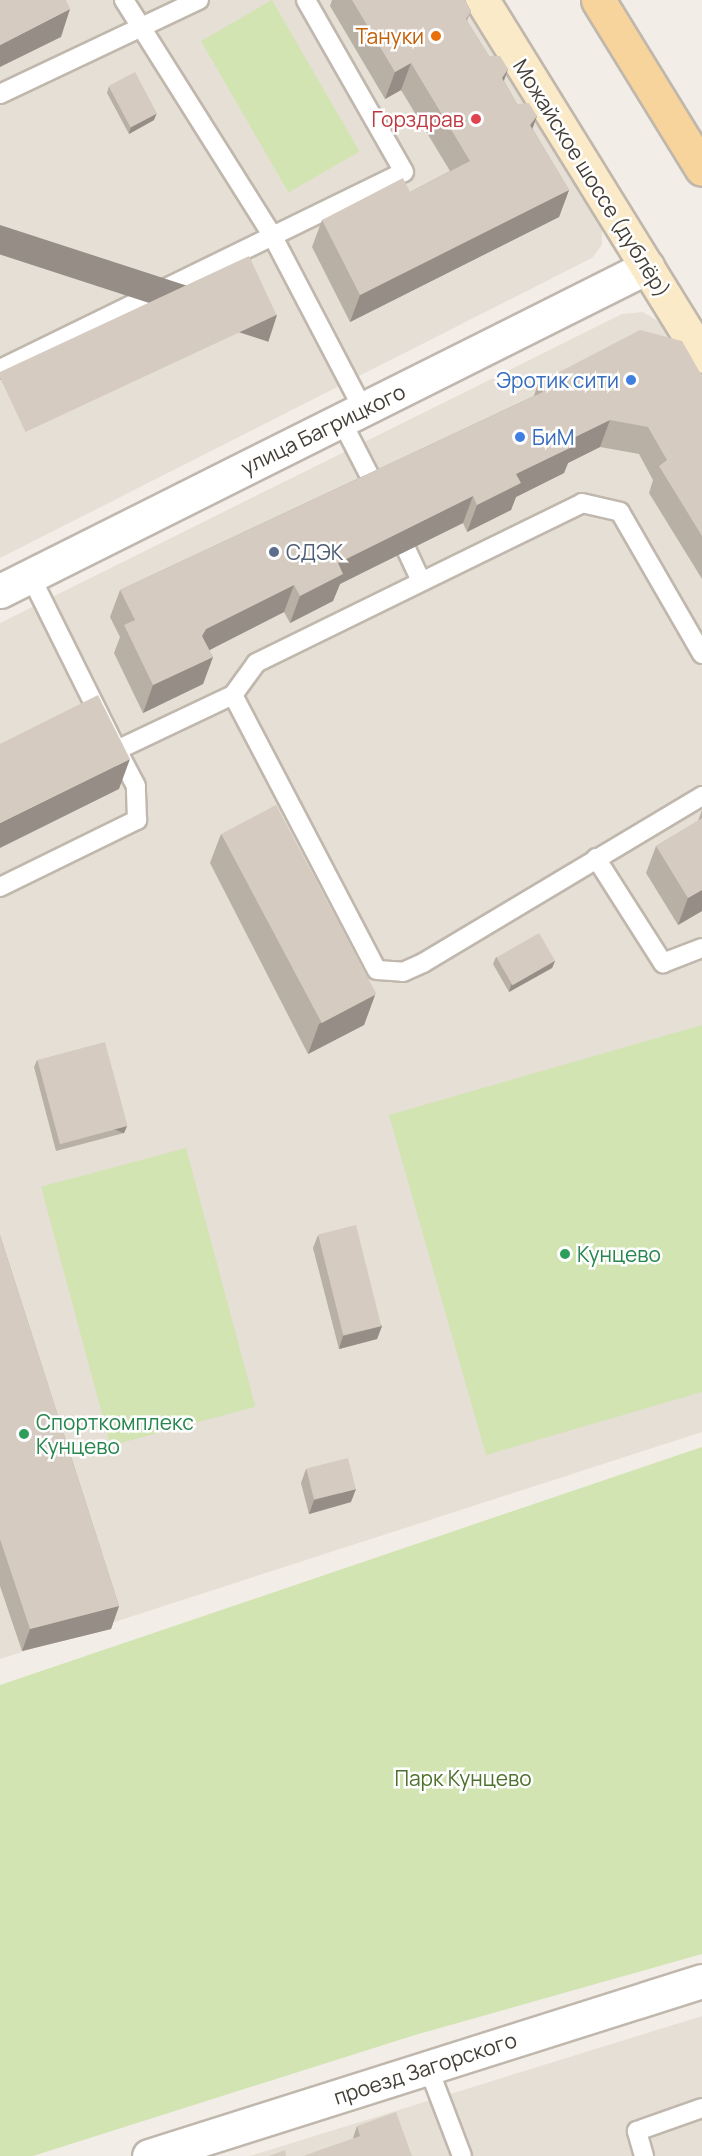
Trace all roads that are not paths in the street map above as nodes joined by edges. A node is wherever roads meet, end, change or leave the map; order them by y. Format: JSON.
{"nodes":[{"id":1,"x":124,"y":0,"type":"edge"},
{"id":2,"x":200,"y":0,"type":"edge"},
{"id":3,"x":306,"y":0,"type":"edge"},
{"id":4,"x":482,"y":0,"type":"edge"},
{"id":5,"x":598,"y":0,"type":"edge"},
{"id":6,"x":140,"y":30,"type":"junction"},
{"id":7,"x":0,"y":94,"type":"edge"},
{"id":8,"x":702,"y":169,"type":"edge"},
{"id":9,"x":272,"y":235,"type":"junction"},
{"id":10,"x":647,"y":267,"type":"junction"},
{"id":11,"x":702,"y":356,"type":"edge"},
{"id":12,"x":0,"y":369,"type":"edge"},
{"id":13,"x":352,"y":414,"type":"junction"},
{"id":14,"x":378,"y":494,"type":"edge"},
{"id":15,"x":407,"y":551,"type":"edge"},
{"id":16,"x":30,"y":576,"type":"junction"},
{"id":17,"x":421,"y":581,"type":"junction"},
{"id":18,"x":0,"y":591,"type":"edge"},
{"id":19,"x":697,"y":632,"type":"edge"},
{"id":20,"x":702,"y":654,"type":"edge"},
{"id":21,"x":233,"y":695,"type":"junction"},
{"id":22,"x":117,"y":750,"type":"junction"},
{"id":23,"x":702,"y":796,"type":"edge"},
{"id":24,"x":596,"y":858,"type":"junction"},
{"id":25,"x":0,"y":887,"type":"edge"},
{"id":26,"x":702,"y":948,"type":"edge"},
{"id":27,"x":702,"y":1981,"type":"edge"},
{"id":28,"x":428,"y":2067,"type":"junction"},
{"id":29,"x":702,"y":2108,"type":"edge"},
{"id":30,"x":149,"y":2156,"type":"edge"},
{"id":31,"x":462,"y":2156,"type":"edge"},
{"id":32,"x":644,"y":2156,"type":"edge"}],
"edges":[{"from":1,"to":6,"type":"lane"},
{"from":2,"to":6,"type":"lane"},
{"from":3,"to":9,"type":"lane"},
{"from":4,"to":10,"type":"main road","name":"Можайское шоссе (дублёр)"},
{"from":5,"to":8,"type":"main road"},
{"from":6,"to":7,"type":"lane"},
{"from":6,"to":9,"type":"lane"},
{"from":9,"to":12,"type":"lane"},
{"from":9,"to":13,"type":"lane"},
{"from":10,"to":11,"type":"main road","name":"Можайское шоссе (дублёр)"},
{"from":10,"to":13,"type":"street","name":"улица Багрицкого"},
{"from":13,"to":14,"type":"lane"},
{"from":13,"to":16,"type":"street","name":"улица Багрицкого"},
{"from":15,"to":17,"type":"lane"},
{"from":16,"to":18,"type":"street","name":"улица Багрицкого"},
{"from":16,"to":22,"type":"lane"},
{"from":17,"to":19,"type":"lane"},
{"from":17,"to":21,"type":"lane"},
{"from":19,"to":20,"type":"lane"},
{"from":21,"to":22,"type":"lane"},
{"from":21,"to":24,"type":"lane"},
{"from":22,"to":25,"type":"lane"},
{"from":23,"to":24,"type":"lane"},
{"from":24,"to":26,"type":"lane"},
{"from":27,"to":28,"type":"street","name":"проезд Загорского"},
{"from":28,"to":30,"type":"street","name":"проезд Загорского"},
{"from":28,"to":31,"type":"lane"},
{"from":29,"to":32,"type":"lane"}]}
